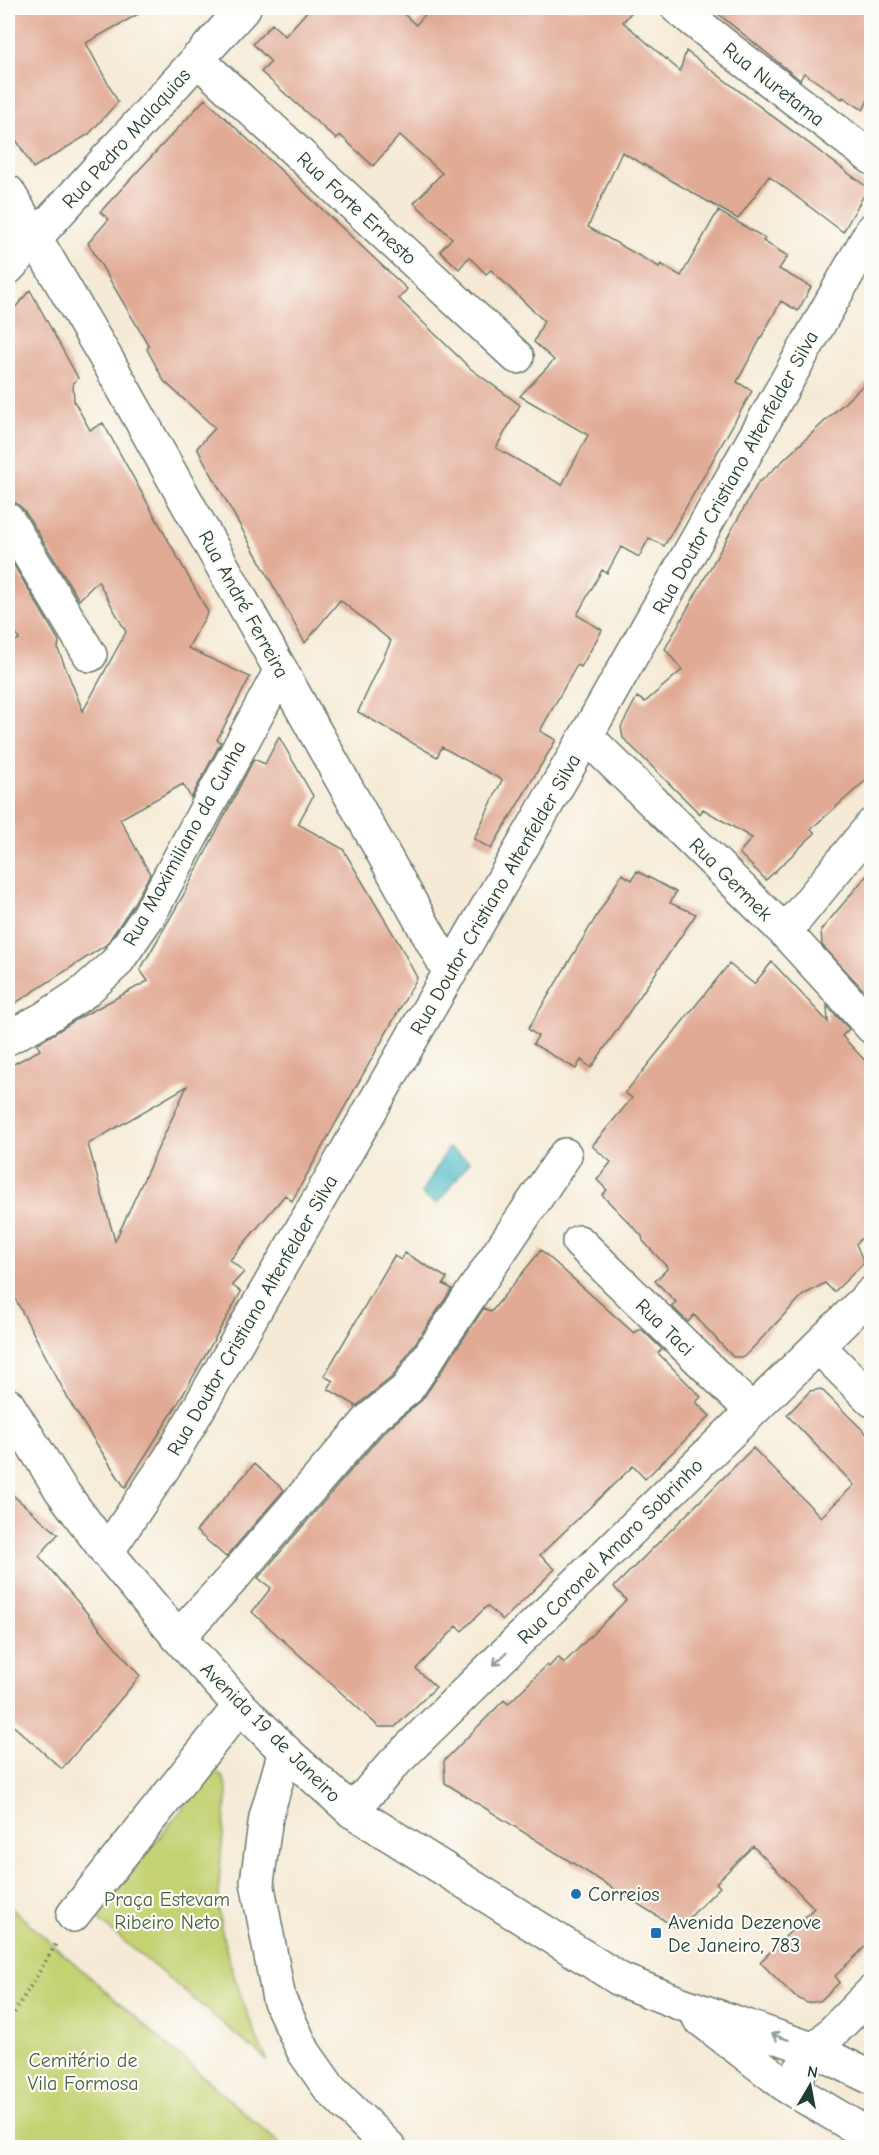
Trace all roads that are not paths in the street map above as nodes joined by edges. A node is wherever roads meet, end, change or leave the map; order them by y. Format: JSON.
{"nodes":[{"id":1,"x":244,"y":8,"type":"edge"},
{"id":2,"x":678,"y":8,"type":"edge"},
{"id":3,"x":197,"y":59,"type":"junction"},
{"id":4,"x":872,"y":158,"type":"edge"},
{"id":5,"x":8,"y":192,"type":"edge"},
{"id":6,"x":872,"y":230,"type":"edge"},
{"id":7,"x":36,"y":237,"type":"junction"},
{"id":8,"x":8,"y":268,"type":"edge"},
{"id":9,"x":517,"y":357,"type":"dead end"},
{"id":10,"x":8,"y":520,"type":"edge"},
{"id":11,"x":90,"y":655,"type":"dead end"},
{"id":12,"x":281,"y":670,"type":"junction"},
{"id":13,"x":586,"y":736,"type":"junction"},
{"id":14,"x":872,"y":825,"type":"edge"},
{"id":15,"x":785,"y":932,"type":"junction"},
{"id":16,"x":450,"y":973,"type":"junction"},
{"id":17,"x":872,"y":1027,"type":"edge"},
{"id":18,"x":8,"y":1038,"type":"edge"},
{"id":19,"x":565,"y":1155,"type":"dead end"},
{"id":20,"x":579,"y":1242,"type":"dead end"},
{"id":21,"x":872,"y":1293,"type":"edge"},
{"id":22,"x":818,"y":1346,"type":"junction"},
{"id":23,"x":872,"y":1400,"type":"edge"},
{"id":24,"x":8,"y":1405,"type":"edge"},
{"id":25,"x":752,"y":1411,"type":"junction"},
{"id":26,"x":107,"y":1552,"type":"junction"},
{"id":27,"x":178,"y":1637,"type":"junction"},
{"id":28,"x":240,"y":1706,"type":"junction"},
{"id":29,"x":285,"y":1751,"type":"junction"},
{"id":30,"x":352,"y":1811,"type":"junction"},
{"id":31,"x":73,"y":1915,"type":"road end"},
{"id":32,"x":872,"y":1992,"type":"edge"},
{"id":33,"x":679,"y":2003,"type":"junction"},
{"id":34,"x":815,"y":2049,"type":"junction"},
{"id":35,"x":872,"y":2078,"type":"edge"},
{"id":36,"x":788,"y":2087,"type":"junction"},
{"id":37,"x":872,"y":2137,"type":"edge"},
{"id":38,"x":390,"y":2148,"type":"edge"}],
"edges":[{"from":1,"to":3,"type":"street","name":"Rua Pedro Malaquias"},
{"from":2,"to":4,"type":"street","name":"Rua Nuretama"},
{"from":3,"to":7,"type":"street","name":"Rua Pedro Malaquias"},
{"from":3,"to":9,"type":"street","name":"Rua Forte Ernesto"},
{"from":5,"to":7,"type":"street","name":"Rua André Ferreira"},
{"from":6,"to":13,"type":"street","name":"Rua Doutor Cristiano Altenfelder Silva"},
{"from":7,"to":8,"type":"street","name":"Rua Pedro Malaquias"},
{"from":7,"to":12,"type":"street","name":"Rua André Ferreira"},
{"from":10,"to":11,"type":"street"},
{"from":12,"to":16,"type":"street","name":"Rua André Ferreira"},
{"from":12,"to":18,"type":"street","name":"Rua Maximiliano da Cunha"},
{"from":13,"to":15,"type":"street","name":"Rua Germek"},
{"from":13,"to":16,"type":"street","name":"Rua Doutor Cristiano Altenfelder Silva"},
{"from":14,"to":15,"type":"street"},
{"from":15,"to":17,"type":"street","name":"Rua Germek"},
{"from":16,"to":26,"type":"street","name":"Rua Doutor Cristiano Altenfelder Silva"},
{"from":19,"to":27,"type":"street"},
{"from":20,"to":25,"type":"street","name":"Rua Taci"},
{"from":21,"to":22,"type":"street","name":"Rua Coronel Amaro Sobrinho"},
{"from":22,"to":23,"type":"street"},
{"from":22,"to":25,"type":"street","name":"Rua Coronel Amaro Sobrinho"},
{"from":24,"to":26,"type":"street","name":"Avenida 19 de Janeiro"},
{"from":25,"to":30,"type":"street","name":"Rua Coronel Amaro Sobrinho","one_way":true},
{"from":26,"to":27,"type":"street","name":"Avenida 19 de Janeiro"},
{"from":27,"to":28,"type":"street","name":"Avenida 19 de Janeiro"},
{"from":28,"to":29,"type":"street","name":"Avenida 19 de Janeiro"},
{"from":28,"to":31,"type":"street"},
{"from":29,"to":30,"type":"street","name":"Avenida 19 de Janeiro"},
{"from":29,"to":38,"type":"street"},
{"from":30,"to":33,"type":"street","name":"Avenida 19 de Janeiro"},
{"from":32,"to":34,"type":"street"},
{"from":34,"to":33,"type":"street","name":"Avenida 19 de Janeiro","one_way":true},
{"from":33,"to":36,"type":"street","name":"Avenida 19 de Janeiro"},
{"from":34,"to":35,"type":"street","name":"Avenida 19 de Janeiro"},
{"from":34,"to":36,"type":"street"},
{"from":36,"to":37,"type":"street","name":"Avenida 19 de Janeiro"}]}
